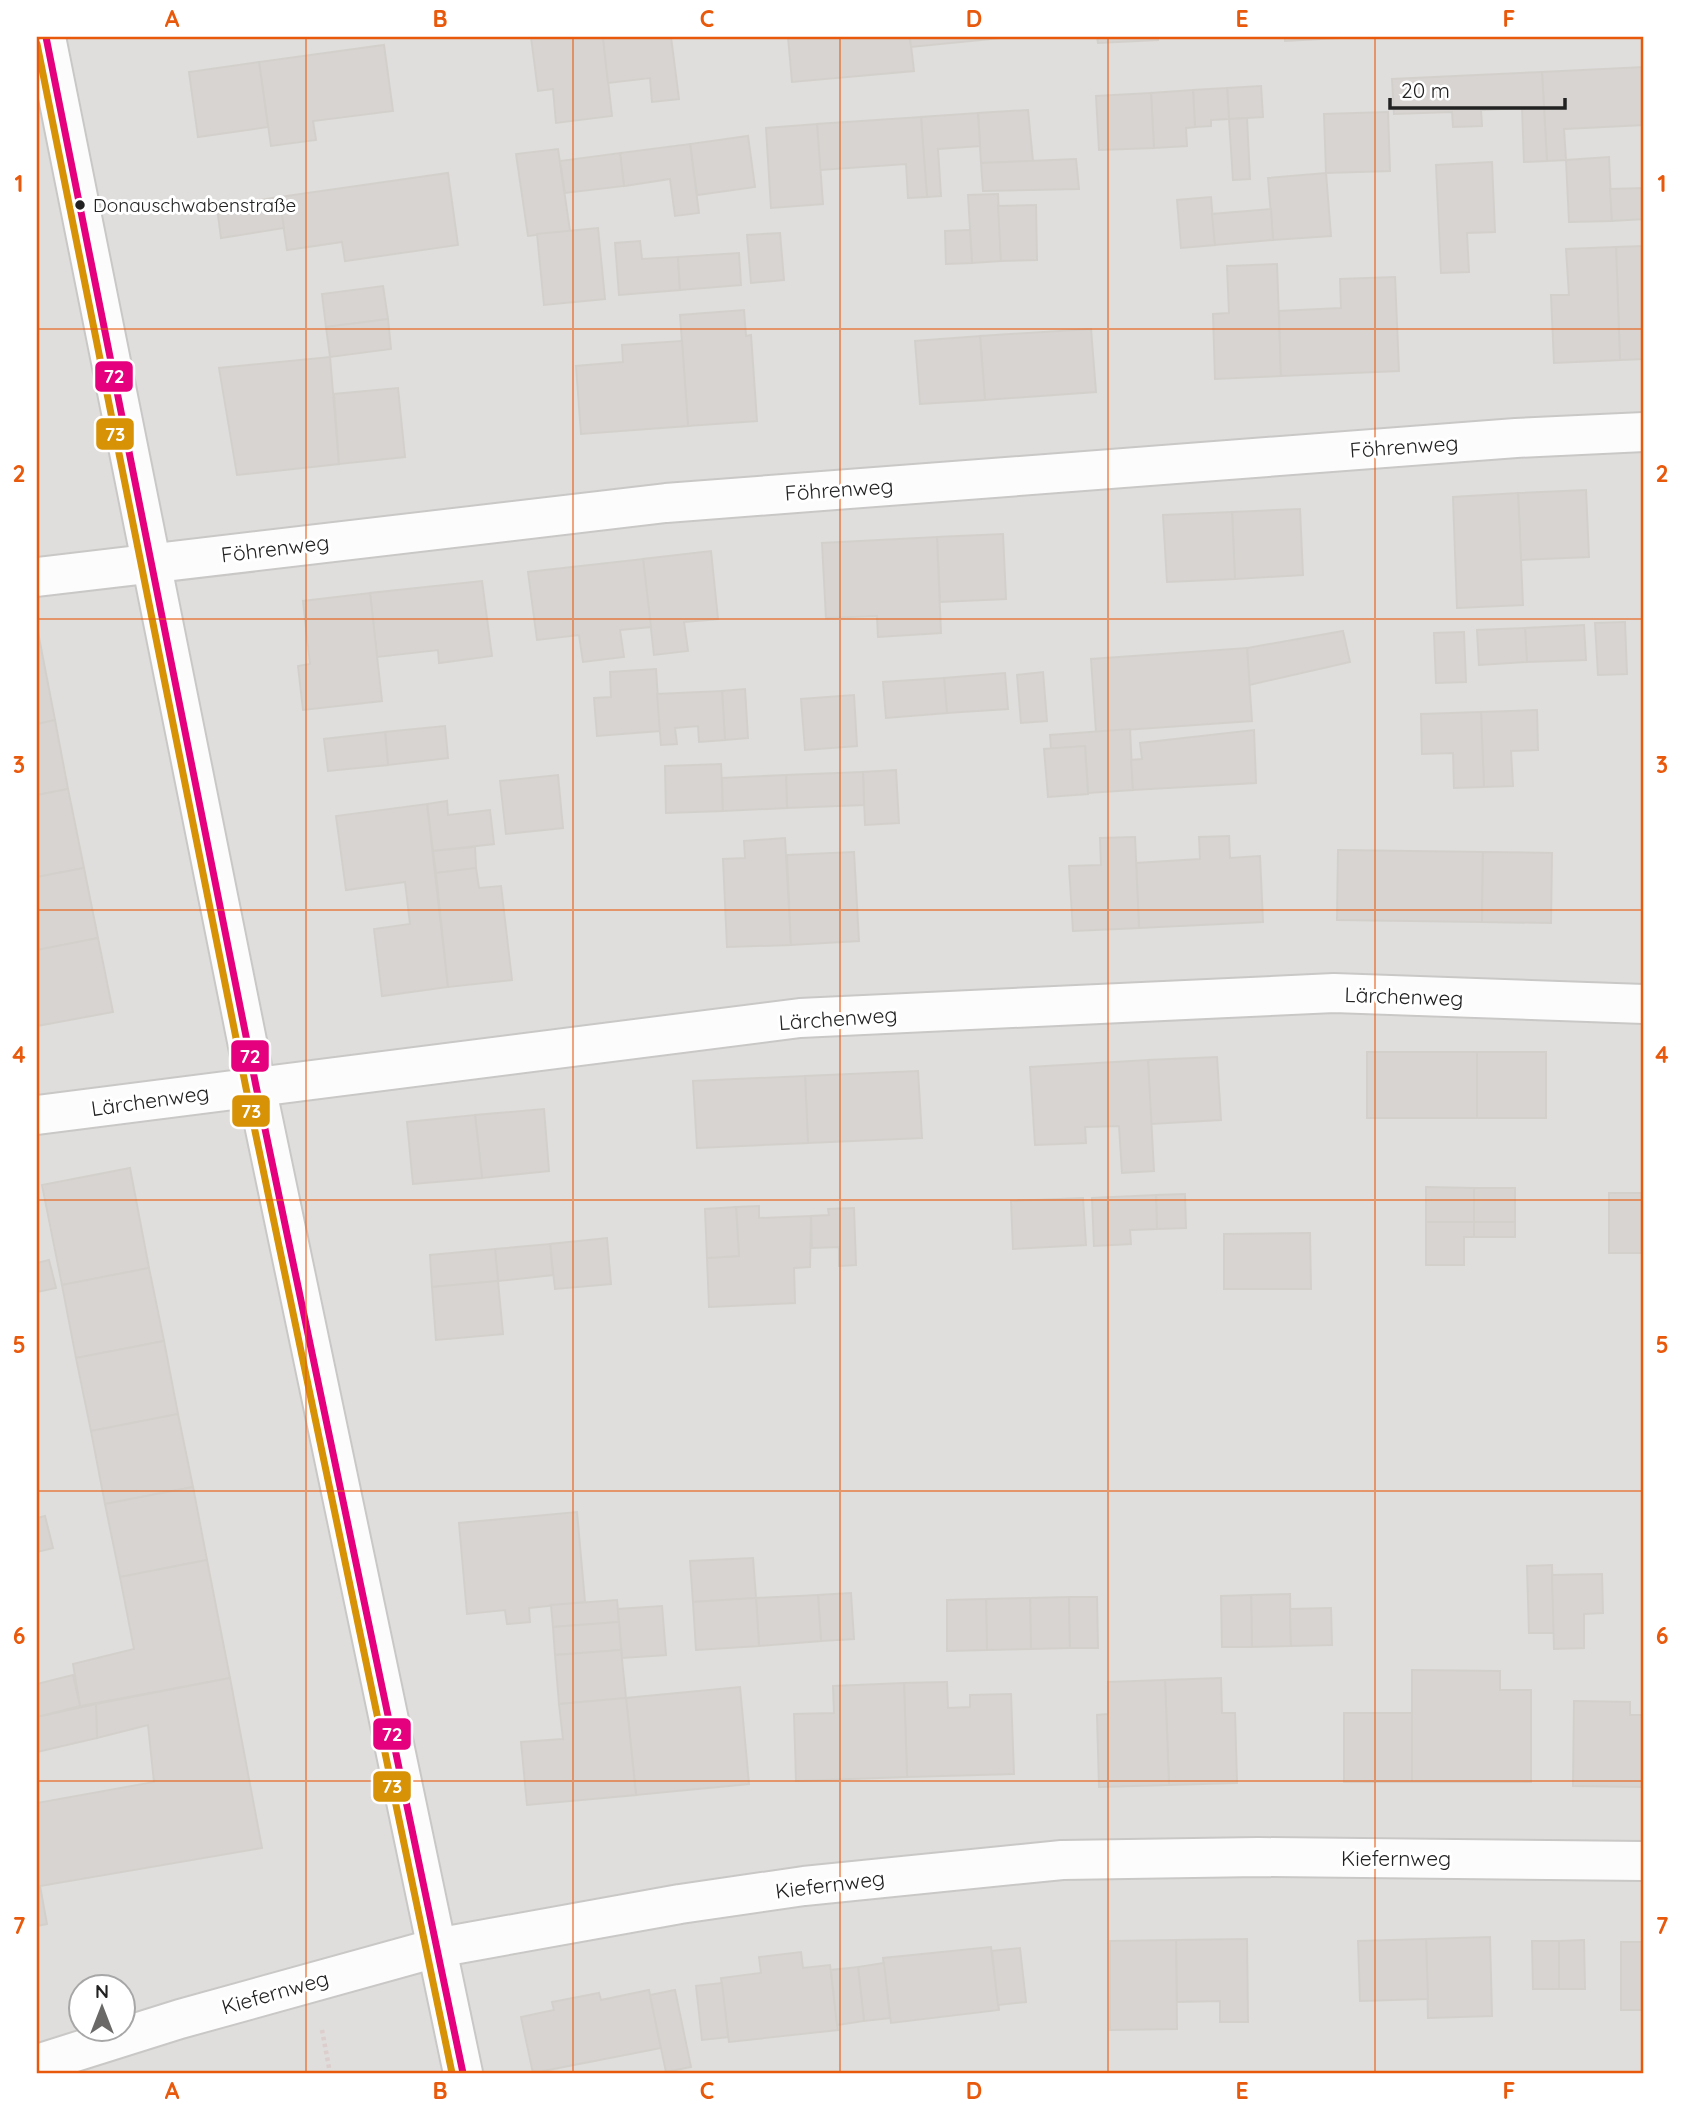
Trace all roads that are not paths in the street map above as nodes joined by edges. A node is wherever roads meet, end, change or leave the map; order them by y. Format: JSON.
{"nodes":[{"id":1,"x":46,"y":37,"type":"edge"},
{"id":2,"x":1644,"y":432,"type":"edge"},
{"id":3,"x":153,"y":562,"type":"junction"},
{"id":4,"x":37,"y":577,"type":"edge"},
{"id":5,"x":1644,"y":1004,"type":"edge"},
{"id":6,"x":257,"y":1086,"type":"junction"},
{"id":7,"x":37,"y":1115,"type":"edge"},
{"id":8,"x":1644,"y":1861,"type":"edge"},
{"id":9,"x":436,"y":1948,"type":"junction"},
{"id":10,"x":37,"y":2064,"type":"edge"},
{"id":11,"x":463,"y":2073,"type":"edge"}],
"edges":[{"from":1,"to":3,"type":"street"},
{"from":2,"to":3,"type":"street","name":"Föhrenweg"},
{"from":3,"to":4,"type":"street","name":"Föhrenweg"},
{"from":3,"to":6,"type":"street"},
{"from":5,"to":6,"type":"street","name":"Lärchenweg"},
{"from":6,"to":7,"type":"street","name":"Lärchenweg"},
{"from":6,"to":9,"type":"street"},
{"from":8,"to":9,"type":"street","name":"Kiefernweg"},
{"from":9,"to":10,"type":"street","name":"Kiefernweg"},
{"from":9,"to":11,"type":"street"}]}
